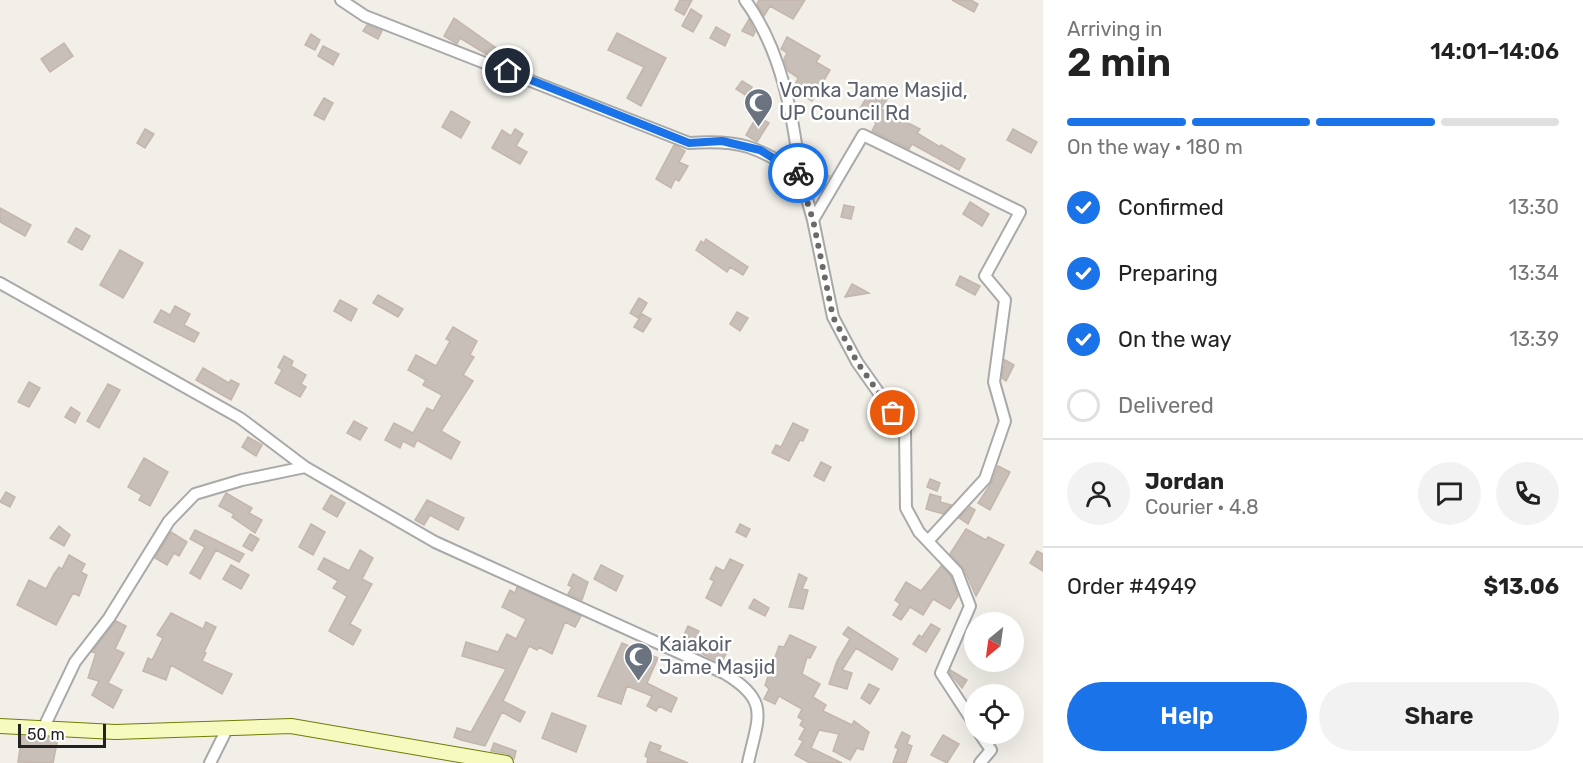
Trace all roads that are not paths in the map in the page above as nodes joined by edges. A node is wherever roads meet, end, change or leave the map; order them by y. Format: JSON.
{"nodes":[{"id":1,"x":340,"y":0,"type":"edge"},
{"id":2,"x":745,"y":0,"type":"edge"},
{"id":3,"x":800,"y":174,"type":"junction"},
{"id":4,"x":813,"y":220,"type":"junction"},
{"id":5,"x":0,"y":283,"type":"edge"},
{"id":6,"x":306,"y":467,"type":"junction"},
{"id":7,"x":928,"y":541,"type":"junction"},
{"id":8,"x":964,"y":708,"type":"edge"},
{"id":9,"x":0,"y":726,"type":"edge"},
{"id":10,"x":43,"y":729,"type":"junction"},
{"id":11,"x":227,"y":729,"type":"junction"},
{"id":12,"x":987,"y":744,"type":"edge"},
{"id":13,"x":210,"y":763,"type":"edge"},
{"id":14,"x":506,"y":763,"type":"edge"},
{"id":15,"x":748,"y":763,"type":"edge"},
{"id":16,"x":980,"y":763,"type":"edge"}],
"edges":[{"from":1,"to":3,"type":"street"},
{"from":2,"to":3,"type":"street"},
{"from":3,"to":4,"type":"street"},
{"from":4,"to":7,"type":"street"},
{"from":4,"to":7,"type":"street"},
{"from":5,"to":6,"type":"street"},
{"from":6,"to":10,"type":"street"},
{"from":6,"to":15,"type":"street"},
{"from":7,"to":8,"type":"street"},
{"from":9,"to":10,"type":"street"},
{"from":10,"to":11,"type":"street"},
{"from":11,"to":13,"type":"street"},
{"from":11,"to":14,"type":"street"},
{"from":12,"to":16,"type":"street"}]}
